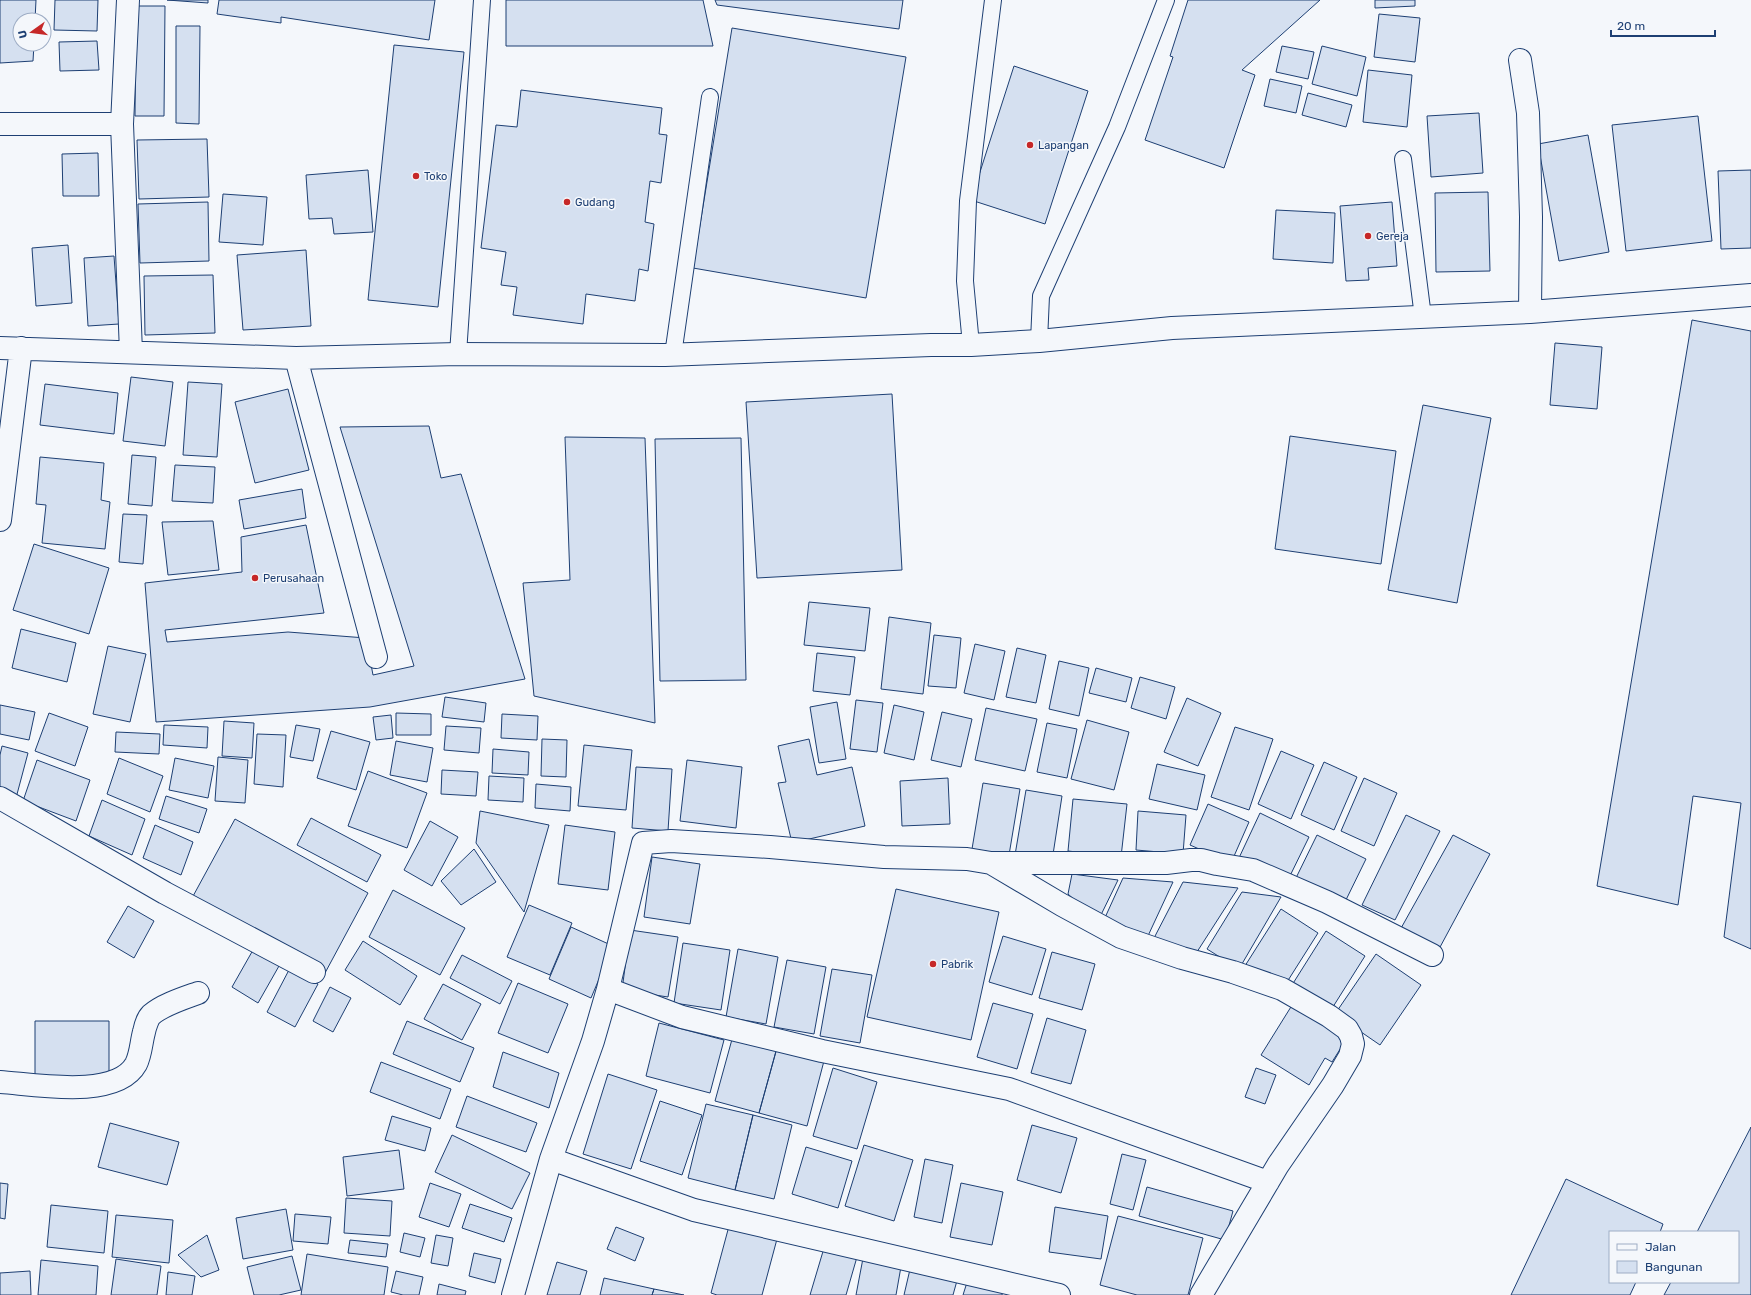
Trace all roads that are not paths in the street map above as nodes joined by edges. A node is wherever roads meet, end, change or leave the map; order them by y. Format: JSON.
{"nodes":[{"id":1,"x":128,"y":0,"type":"edge"},
{"id":2,"x":482,"y":0,"type":"edge"},
{"id":3,"x":993,"y":0,"type":"edge"},
{"id":4,"x":1166,"y":0,"type":"edge"},
{"id":5,"x":1520,"y":60,"type":"dead end"},
{"id":6,"x":710,"y":97,"type":"dead end"},
{"id":7,"x":0,"y":124,"type":"edge"},
{"id":8,"x":122,"y":124,"type":"junction"},
{"id":9,"x":1403,"y":158,"type":"dead end"},
{"id":10,"x":1751,"y":295,"type":"edge"},
{"id":11,"x":1530,"y":312,"type":"junction"},
{"id":12,"x":1423,"y":317,"type":"junction"},
{"id":13,"x":1039,"y":340,"type":"junction"},
{"id":14,"x":971,"y":345,"type":"junction"},
{"id":15,"x":10,"y":348,"type":"edge"},
{"id":16,"x":130,"y":352,"type":"junction"},
{"id":17,"x":458,"y":354,"type":"junction"},
{"id":18,"x":673,"y":355,"type":"junction"},
{"id":19,"x":296,"y":358,"type":"junction"},
{"id":20,"x":0,"y":520,"type":"edge"},
{"id":21,"x":376,"y":657,"type":"dead end"},
{"id":22,"x":0,"y":798,"type":"edge"},
{"id":23,"x":991,"y":863,"type":"junction"},
{"id":24,"x":1432,"y":955,"type":"dead end"},
{"id":25,"x":314,"y":972,"type":"dead end"},
{"id":26,"x":608,"y":989,"type":"junction"},
{"id":27,"x":198,"y":993,"type":"dead end"},
{"id":28,"x":0,"y":1082,"type":"edge"},
{"id":29,"x":551,"y":1159,"type":"junction"},
{"id":30,"x":1268,"y":1182,"type":"junction"},
{"id":31,"x":513,"y":1295,"type":"edge"},
{"id":32,"x":1059,"y":1295,"type":"edge"},
{"id":33,"x":1201,"y":1295,"type":"edge"}],
"edges":[{"from":1,"to":8,"type":"street"},
{"from":2,"to":17,"type":"lane"},
{"from":3,"to":14,"type":"lane"},
{"from":4,"to":13,"type":"lane"},
{"from":5,"to":11,"type":"street"},
{"from":6,"to":18,"type":"lane"},
{"from":7,"to":8,"type":"street"},
{"from":8,"to":16,"type":"street"},
{"from":9,"to":12,"type":"lane"},
{"from":10,"to":11,"type":"street"},
{"from":11,"to":12,"type":"street"},
{"from":12,"to":13,"type":"street"},
{"from":13,"to":14,"type":"street"},
{"from":14,"to":18,"type":"street"},
{"from":15,"to":16,"type":"street"},
{"from":15,"to":20,"type":"street"},
{"from":16,"to":19,"type":"street"},
{"from":17,"to":18,"type":"street"},
{"from":17,"to":19,"type":"street"},
{"from":19,"to":21,"type":"street"},
{"from":22,"to":25,"type":"street"},
{"from":23,"to":24,"type":"street"},
{"from":23,"to":26,"type":"street"},
{"from":23,"to":30,"type":"street"},
{"from":26,"to":29,"type":"street"},
{"from":26,"to":30,"type":"street"},
{"from":27,"to":28,"type":"street"},
{"from":29,"to":31,"type":"street"},
{"from":29,"to":32,"type":"street"},
{"from":30,"to":33,"type":"street"}]}
